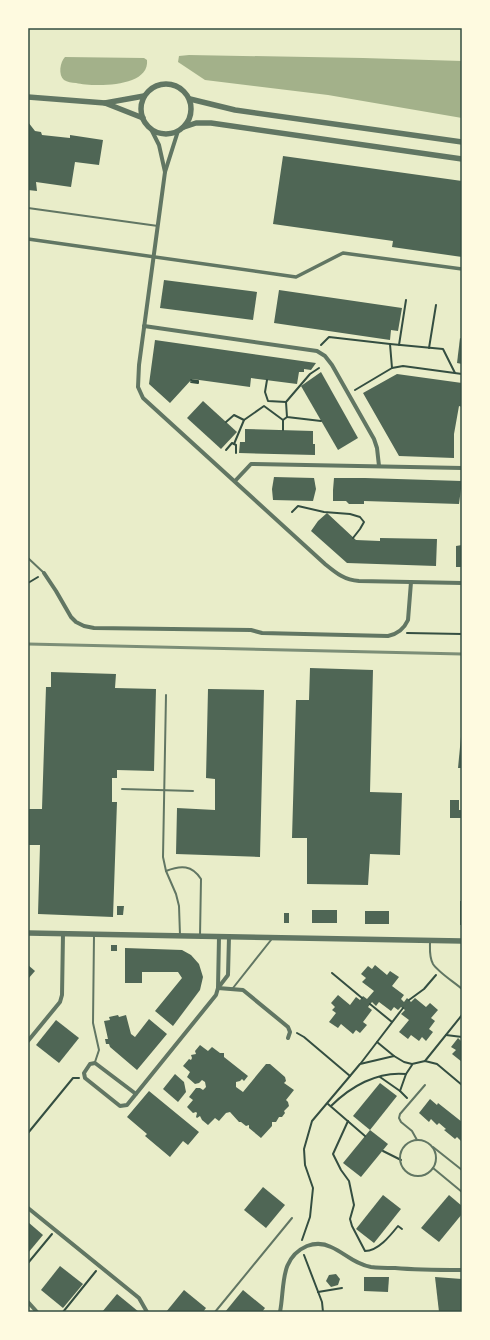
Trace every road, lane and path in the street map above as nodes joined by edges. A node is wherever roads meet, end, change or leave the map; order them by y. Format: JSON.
{"nodes":[{"id":1,"x":144,"y":96,"type":"junction"},
{"id":2,"x":28,"y":97,"type":"edge"},
{"id":3,"x":190,"y":99,"type":"junction"},
{"id":4,"x":105,"y":103,"type":"junction"},
{"id":5,"x":143,"y":118,"type":"junction"},
{"id":6,"x":184,"y":127,"type":"junction"},
{"id":7,"x":151,"y":129,"type":"junction"},
{"id":8,"x":178,"y":131,"type":"junction"},
{"id":9,"x":462,"y":142,"type":"edge"},
{"id":10,"x":462,"y":159,"type":"edge"},
{"id":11,"x":165,"y":172,"type":"junction"},
{"id":12,"x":28,"y":208,"type":"edge"},
{"id":13,"x":158,"y":226,"type":"junction"},
{"id":14,"x":28,"y":239,"type":"edge"},
{"id":15,"x":154,"y":257,"type":"junction"},
{"id":16,"x":462,"y":269,"type":"edge"},
{"id":17,"x":406,"y":300,"type":"dead end"},
{"id":18,"x":436,"y":305,"type":"dead end"},
{"id":19,"x":144,"y":326,"type":"junction"},
{"id":20,"x":390,"y":344,"type":"junction"},
{"id":21,"x":321,"y":345,"type":"dead end"},
{"id":22,"x":399,"y":345,"type":"junction"},
{"id":23,"x":428,"y":348,"type":"junction"},
{"id":24,"x":319,"y":368,"type":"dead end"},
{"id":25,"x":392,"y":368,"type":"junction"},
{"id":26,"x":455,"y":373,"type":"junction"},
{"id":27,"x":462,"y":374,"type":"edge"},
{"id":28,"x":267,"y":380,"type":"dead end"},
{"id":29,"x":355,"y":390,"type":"dead end"},
{"id":30,"x":268,"y":401,"type":"junction"},
{"id":31,"x":286,"y":402,"type":"junction"},
{"id":32,"x":264,"y":406,"type":"junction"},
{"id":33,"x":287,"y":417,"type":"junction"},
{"id":34,"x":244,"y":420,"type":"junction"},
{"id":35,"x":283,"y":420,"type":"junction"},
{"id":36,"x":321,"y":421,"type":"dead end"},
{"id":37,"x":226,"y":422,"type":"dead end"},
{"id":38,"x":283,"y":430,"type":"dead end"},
{"id":39,"x":234,"y":444,"type":"junction"},
{"id":40,"x":226,"y":450,"type":"dead end"},
{"id":41,"x":236,"y":453,"type":"dead end"},
{"id":42,"x":379,"y":466,"type":"junction"},
{"id":43,"x":462,"y":468,"type":"edge"},
{"id":44,"x":235,"y":481,"type":"junction"},
{"id":45,"x":292,"y":512,"type":"dead end"},
{"id":46,"x":322,"y":512,"type":"junction"},
{"id":47,"x":325,"y":514,"type":"dead end"},
{"id":48,"x":353,"y":538,"type":"dead end"},
{"id":49,"x":28,"y":558,"type":"edge"},
{"id":50,"x":44,"y":574,"type":"junction"},
{"id":51,"x":411,"y":582,"type":"junction"},
{"id":52,"x":28,"y":583,"type":"edge"},
{"id":53,"x":462,"y":583,"type":"edge"},
{"id":54,"x":402,"y":630,"type":"junction"},
{"id":55,"x":462,"y":634,"type":"edge"},
{"id":56,"x":166,"y":695,"type":"dead end"},
{"id":57,"x":122,"y":789,"type":"dead end"},
{"id":58,"x":164,"y":790,"type":"junction"},
{"id":59,"x":193,"y":792,"type":"dead end"},
{"id":60,"x":166,"y":871,"type":"junction"},
{"id":61,"x":28,"y":933,"type":"edge"},
{"id":62,"x":63,"y":934,"type":"junction"},
{"id":63,"x":94,"y":934,"type":"junction"},
{"id":64,"x":180,"y":936,"type":"junction"},
{"id":65,"x":200,"y":937,"type":"junction"},
{"id":66,"x":219,"y":937,"type":"junction"},
{"id":67,"x":229,"y":937,"type":"junction"},
{"id":68,"x":272,"y":938,"type":"junction"},
{"id":69,"x":430,"y":940,"type":"junction"},
{"id":70,"x":462,"y":941,"type":"edge"},
{"id":71,"x":440,"y":971,"type":"junction"},
{"id":72,"x":332,"y":973,"type":"dead end"},
{"id":73,"x":218,"y":988,"type":"junction"},
{"id":74,"x":232,"y":989,"type":"junction"},
{"id":75,"x":462,"y":989,"type":"edge"},
{"id":76,"x":362,"y":998,"type":"dead end"},
{"id":77,"x":409,"y":1000,"type":"dead end"},
{"id":78,"x":370,"y":1004,"type":"dead end"},
{"id":79,"x":403,"y":1008,"type":"dead end"},
{"id":80,"x":462,"y":1015,"type":"edge"},
{"id":81,"x":392,"y":1022,"type":"junction"},
{"id":82,"x":288,"y":1027,"type":"junction"},
{"id":83,"x":446,"y":1035,"type":"junction"},
{"id":84,"x":462,"y":1037,"type":"edge"},
{"id":85,"x":288,"y":1038,"type":"dead end"},
{"id":86,"x":28,"y":1041,"type":"edge"},
{"id":87,"x":377,"y":1042,"type":"junction"},
{"id":88,"x":394,"y":1056,"type":"junction"},
{"id":89,"x":425,"y":1061,"type":"junction"},
{"id":90,"x":95,"y":1063,"type":"junction"},
{"id":91,"x":360,"y":1064,"type":"junction"},
{"id":92,"x":412,"y":1064,"type":"junction"},
{"id":93,"x":406,"y":1074,"type":"junction"},
{"id":94,"x":350,"y":1076,"type":"junction"},
{"id":95,"x":380,"y":1077,"type":"junction"},
{"id":96,"x":84,"y":1078,"type":"junction"},
{"id":97,"x":425,"y":1085,"type":"dead end"},
{"id":98,"x":462,"y":1085,"type":"edge"},
{"id":99,"x":400,"y":1091,"type":"junction"},
{"id":100,"x":136,"y":1094,"type":"junction"},
{"id":101,"x":411,"y":1101,"type":"junction"},
{"id":102,"x":328,"y":1104,"type":"junction"},
{"id":103,"x":331,"y":1106,"type":"junction"},
{"id":104,"x":348,"y":1121,"type":"junction"},
{"id":105,"x":28,"y":1134,"type":"edge"},
{"id":106,"x":365,"y":1136,"type":"dead end"},
{"id":107,"x":417,"y":1140,"type":"junction"},
{"id":108,"x":430,"y":1145,"type":"junction"},
{"id":109,"x":383,"y":1150,"type":"dead end"},
{"id":110,"x":401,"y":1160,"type":"junction"},
{"id":111,"x":433,"y":1168,"type":"junction"},
{"id":112,"x":462,"y":1170,"type":"edge"},
{"id":113,"x":462,"y":1192,"type":"edge"},
{"id":114,"x":28,"y":1208,"type":"edge"},
{"id":115,"x":292,"y":1218,"type":"dead end"},
{"id":116,"x":402,"y":1228,"type":"dead end"},
{"id":117,"x":55,"y":1230,"type":"junction"},
{"id":118,"x":302,"y":1248,"type":"junction"},
{"id":119,"x":28,"y":1263,"type":"edge"},
{"id":120,"x":100,"y":1266,"type":"junction"},
{"id":121,"x":462,"y":1270,"type":"edge"},
{"id":122,"x":342,"y":1288,"type":"dead end"},
{"id":123,"x":318,"y":1292,"type":"junction"},
{"id":124,"x":28,"y":1302,"type":"edge"},
{"id":125,"x":36,"y":1312,"type":"edge"},
{"id":126,"x":63,"y":1312,"type":"edge"},
{"id":127,"x":147,"y":1312,"type":"edge"},
{"id":128,"x":216,"y":1312,"type":"edge"},
{"id":129,"x":280,"y":1312,"type":"edge"},
{"id":130,"x":323,"y":1312,"type":"edge"}],
"edges":[{"from":1,"to":3,"type":"street"},
{"from":1,"to":4,"type":"street"},
{"from":1,"to":5,"type":"street"},
{"from":2,"to":4,"type":"street"},
{"from":3,"to":6,"type":"street"},
{"from":3,"to":9,"type":"street"},
{"from":4,"to":5,"type":"street"},
{"from":5,"to":7,"type":"street"},
{"from":6,"to":8,"type":"street"},
{"from":6,"to":10,"type":"street"},
{"from":7,"to":8,"type":"street"},
{"from":7,"to":11,"type":"street"},
{"from":8,"to":11,"type":"street"},
{"from":11,"to":13,"type":"street"},
{"from":12,"to":13,"type":"lane"},
{"from":13,"to":15,"type":"street"},
{"from":14,"to":15,"type":"street"},
{"from":15,"to":16,"type":"street"},
{"from":15,"to":19,"type":"street"},
{"from":17,"to":22,"type":"path"},
{"from":18,"to":23,"type":"path"},
{"from":19,"to":42,"type":"street"},
{"from":19,"to":44,"type":"street"},
{"from":20,"to":21,"type":"path"},
{"from":20,"to":22,"type":"path"},
{"from":20,"to":25,"type":"path"},
{"from":22,"to":23,"type":"path"},
{"from":23,"to":26,"type":"path"},
{"from":24,"to":31,"type":"path"},
{"from":25,"to":26,"type":"path"},
{"from":25,"to":29,"type":"path"},
{"from":26,"to":27,"type":"path"},
{"from":28,"to":30,"type":"path"},
{"from":30,"to":31,"type":"path"},
{"from":30,"to":32,"type":"path"},
{"from":31,"to":33,"type":"path"},
{"from":32,"to":34,"type":"path"},
{"from":32,"to":35,"type":"path"},
{"from":33,"to":35,"type":"path"},
{"from":33,"to":36,"type":"path"},
{"from":34,"to":37,"type":"path"},
{"from":34,"to":39,"type":"path"},
{"from":35,"to":38,"type":"path"},
{"from":39,"to":40,"type":"path"},
{"from":39,"to":41,"type":"path"},
{"from":42,"to":43,"type":"street"},
{"from":42,"to":44,"type":"street"},
{"from":44,"to":51,"type":"street"},
{"from":45,"to":46,"type":"path"},
{"from":46,"to":47,"type":"path"},
{"from":46,"to":48,"type":"path"},
{"from":49,"to":50,"type":"lane"},
{"from":50,"to":52,"type":"path"},
{"from":50,"to":54,"type":"street"},
{"from":51,"to":53,"type":"street"},
{"from":51,"to":54,"type":"street"},
{"from":54,"to":55,"type":"path"},
{"from":56,"to":58,"type":"lane"},
{"from":57,"to":58,"type":"lane"},
{"from":58,"to":59,"type":"lane"},
{"from":58,"to":60,"type":"lane"},
{"from":60,"to":64,"type":"lane"},
{"from":60,"to":65,"type":"lane"},
{"from":61,"to":62,"type":"street"},
{"from":62,"to":63,"type":"street"},
{"from":62,"to":86,"type":"street"},
{"from":63,"to":64,"type":"street"},
{"from":63,"to":90,"type":"lane"},
{"from":64,"to":65,"type":"street"},
{"from":65,"to":66,"type":"street"},
{"from":66,"to":67,"type":"street"},
{"from":66,"to":73,"type":"street"},
{"from":67,"to":68,"type":"street"},
{"from":67,"to":73,"type":"street"},
{"from":68,"to":69,"type":"street"},
{"from":68,"to":74,"type":"lane"},
{"from":69,"to":70,"type":"street"},
{"from":69,"to":71,"type":"lane"},
{"from":71,"to":75,"type":"lane"},
{"from":71,"to":77,"type":"path"},
{"from":72,"to":76,"type":"path"},
{"from":73,"to":74,"type":"street"},
{"from":73,"to":100,"type":"street"},
{"from":74,"to":82,"type":"street"},
{"from":78,"to":81,"type":"path"},
{"from":79,"to":81,"type":"path"},
{"from":80,"to":83,"type":"path"},
{"from":81,"to":87,"type":"path"},
{"from":82,"to":85,"type":"street"},
{"from":82,"to":94,"type":"path"},
{"from":83,"to":84,"type":"path"},
{"from":83,"to":89,"type":"path"},
{"from":87,"to":88,"type":"path"},
{"from":87,"to":91,"type":"path"},
{"from":88,"to":91,"type":"path"},
{"from":88,"to":92,"type":"path"},
{"from":89,"to":92,"type":"path"},
{"from":89,"to":98,"type":"path"},
{"from":90,"to":96,"type":"street"},
{"from":90,"to":100,"type":"street"},
{"from":91,"to":94,"type":"path"},
{"from":92,"to":93,"type":"path"},
{"from":93,"to":95,"type":"path"},
{"from":93,"to":99,"type":"path"},
{"from":94,"to":102,"type":"path"},
{"from":95,"to":99,"type":"path"},
{"from":95,"to":103,"type":"path"},
{"from":96,"to":100,"type":"street"},
{"from":96,"to":105,"type":"path"},
{"from":97,"to":101,"type":"lane"},
{"from":99,"to":101,"type":"path"},
{"from":101,"to":107,"type":"lane"},
{"from":102,"to":103,"type":"path"},
{"from":102,"to":118,"type":"path"},
{"from":103,"to":104,"type":"path"},
{"from":104,"to":106,"type":"path"},
{"from":104,"to":116,"type":"path"},
{"from":107,"to":108,"type":"lane"},
{"from":107,"to":110,"type":"lane"},
{"from":108,"to":111,"type":"lane"},
{"from":108,"to":112,"type":"lane"},
{"from":109,"to":110,"type":"path"},
{"from":110,"to":111,"type":"lane"},
{"from":111,"to":113,"type":"lane"},
{"from":114,"to":117,"type":"street"},
{"from":115,"to":128,"type":"lane"},
{"from":117,"to":119,"type":"path"},
{"from":117,"to":120,"type":"street"},
{"from":118,"to":121,"type":"street"},
{"from":118,"to":123,"type":"path"},
{"from":118,"to":129,"type":"street"},
{"from":120,"to":126,"type":"path"},
{"from":120,"to":127,"type":"street"},
{"from":122,"to":123,"type":"path"},
{"from":123,"to":130,"type":"path"},
{"from":124,"to":125,"type":"street"}]}
